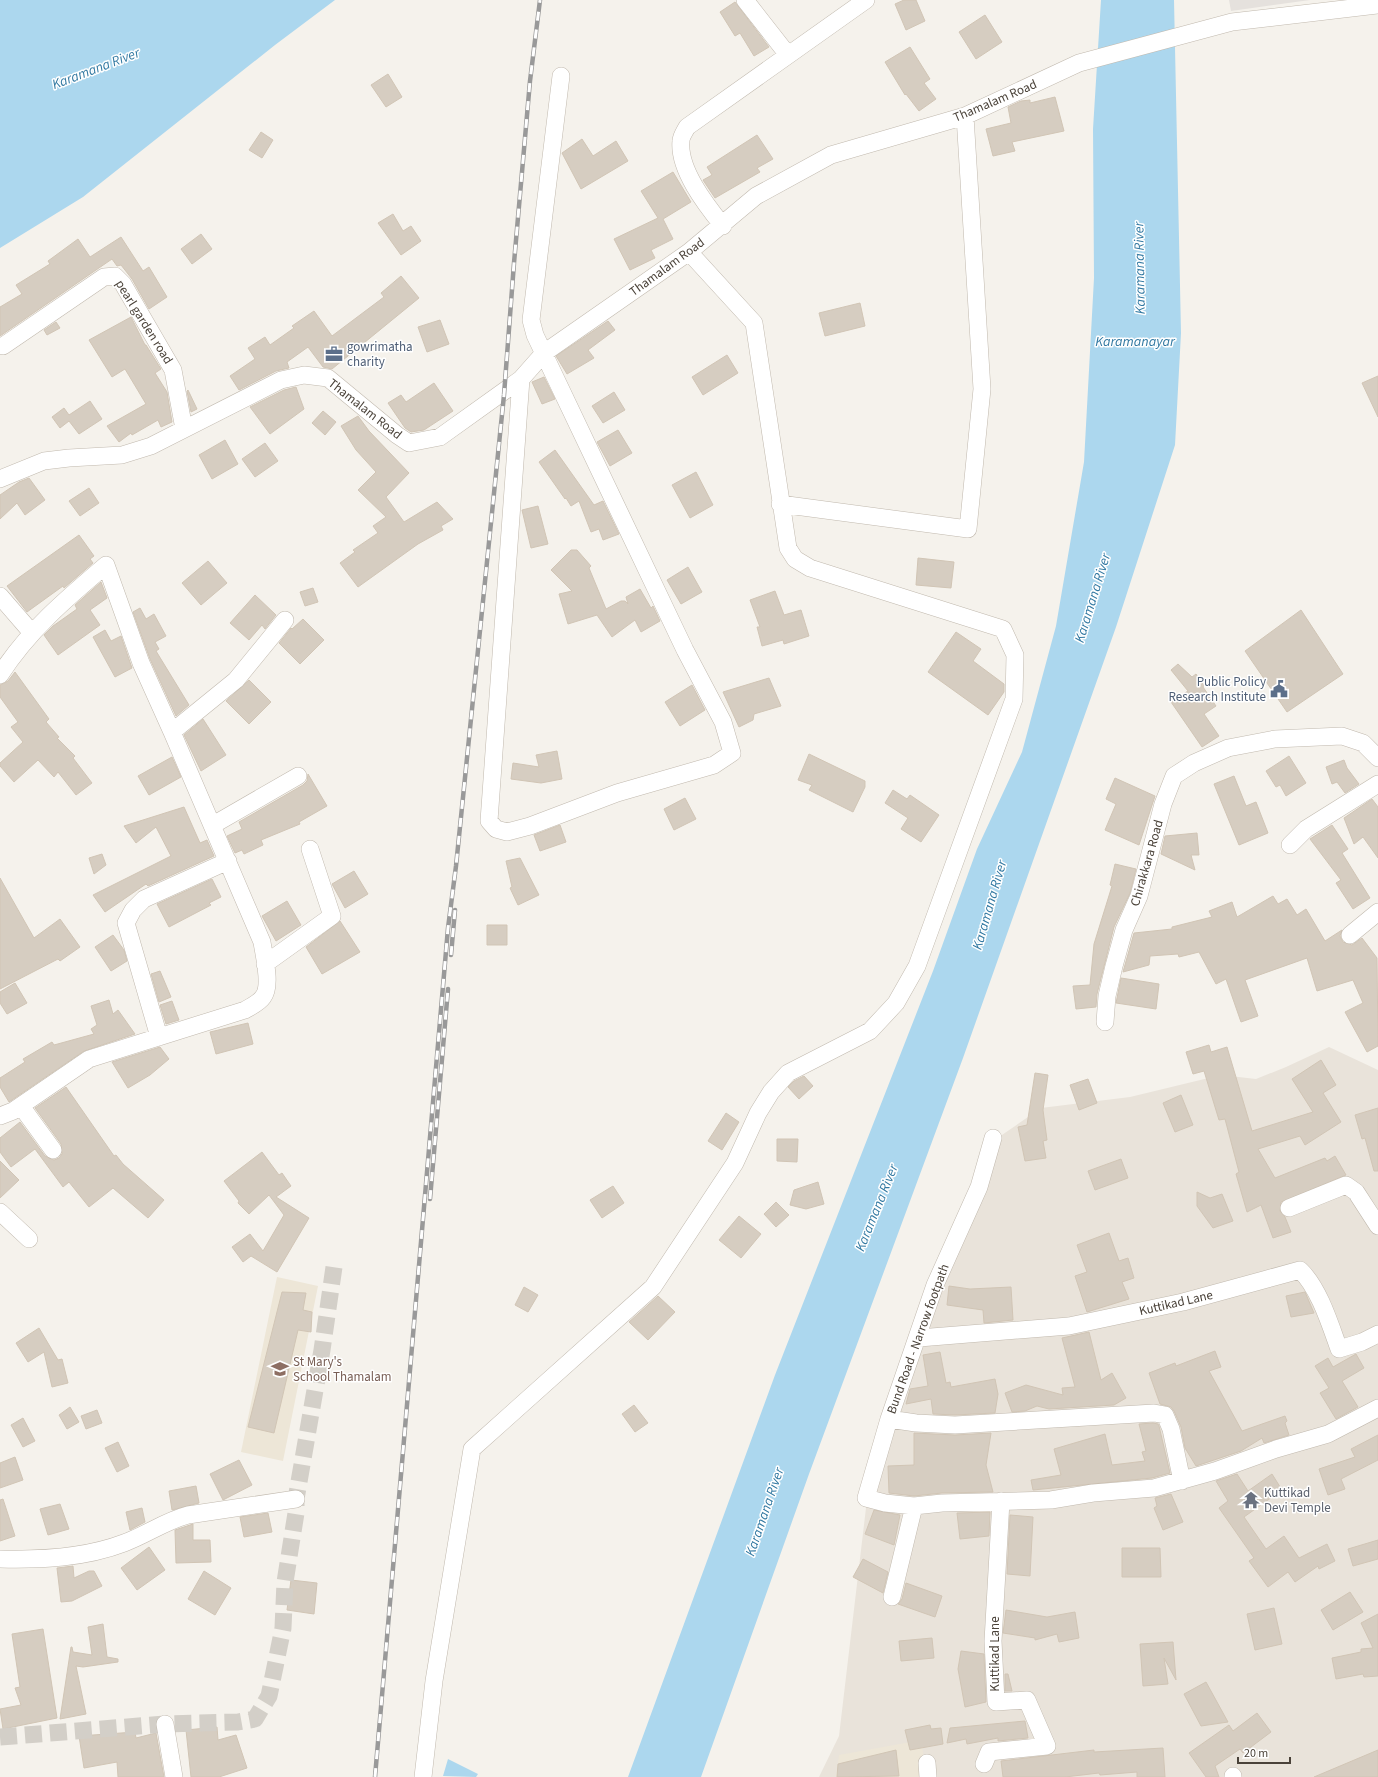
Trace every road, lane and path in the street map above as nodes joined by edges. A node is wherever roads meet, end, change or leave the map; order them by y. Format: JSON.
{"nodes":[{"id":1,"x":745,"y":0,"type":"edge"},
{"id":2,"x":866,"y":0,"type":"edge"},
{"id":3,"x":1378,"y":6,"type":"edge"},
{"id":4,"x":788,"y":55,"type":"junction"},
{"id":5,"x":562,"y":76,"type":"dead end"},
{"id":6,"x":965,"y":116,"type":"junction"},
{"id":7,"x":723,"y":226,"type":"junction"},
{"id":8,"x":689,"y":252,"type":"junction"},
{"id":9,"x":3,"y":346,"type":"dead end"},
{"id":10,"x":544,"y":353,"type":"junction"},
{"id":11,"x":521,"y":379,"type":"junction"},
{"id":12,"x":184,"y":429,"type":"junction"},
{"id":13,"x":0,"y":479,"type":"edge"},
{"id":14,"x":780,"y":504,"type":"junction"},
{"id":15,"x":0,"y":596,"type":"edge"},
{"id":16,"x":285,"y":620,"type":"dead end"},
{"id":17,"x":32,"y":634,"type":"junction"},
{"id":18,"x":0,"y":675,"type":"edge"},
{"id":19,"x":172,"y":732,"type":"junction"},
{"id":20,"x":1378,"y":758,"type":"edge"},
{"id":21,"x":298,"y":776,"type":"dead end"},
{"id":22,"x":1378,"y":784,"type":"edge"},
{"id":23,"x":213,"y":825,"type":"junction"},
{"id":24,"x":1290,"y":845,"type":"dead end"},
{"id":25,"x":310,"y":849,"type":"dead end"},
{"id":26,"x":228,"y":861,"type":"junction"},
{"id":27,"x":1378,"y":912,"type":"edge"},
{"id":28,"x":1350,"y":935,"type":"dead end"},
{"id":29,"x":265,"y":964,"type":"junction"},
{"id":30,"x":1105,"y":1022,"type":"dead end"},
{"id":31,"x":159,"y":1037,"type":"junction"},
{"id":32,"x":21,"y":1106,"type":"junction"},
{"id":33,"x":0,"y":1116,"type":"edge"},
{"id":34,"x":993,"y":1138,"type":"dead end"},
{"id":35,"x":53,"y":1150,"type":"dead end"},
{"id":36,"x":1289,"y":1208,"type":"dead end"},
{"id":37,"x":0,"y":1212,"type":"edge"},
{"id":38,"x":1378,"y":1226,"type":"edge"},
{"id":39,"x":29,"y":1239,"type":"dead end"},
{"id":40,"x":1378,"y":1334,"type":"edge"},
{"id":41,"x":919,"y":1338,"type":"junction"},
{"id":42,"x":1378,"y":1408,"type":"edge"},
{"id":43,"x":889,"y":1420,"type":"junction"},
{"id":44,"x":1182,"y":1481,"type":"junction"},
{"id":45,"x":296,"y":1499,"type":"dead end"},
{"id":46,"x":1001,"y":1501,"type":"junction"},
{"id":47,"x":914,"y":1506,"type":"junction"},
{"id":48,"x":0,"y":1560,"type":"edge"},
{"id":49,"x":892,"y":1597,"type":"dead end"},
{"id":50,"x":165,"y":1724,"type":"dead end"},
{"id":51,"x":984,"y":1764,"type":"dead end"},
{"id":52,"x":174,"y":1777,"type":"edge"},
{"id":53,"x":423,"y":1777,"type":"edge"}],
"edges":[{"from":1,"to":4,"type":"street"},
{"from":2,"to":4,"type":"street"},
{"from":3,"to":6,"type":"street","name":"Thamalam Road"},
{"from":4,"to":7,"type":"street"},
{"from":5,"to":10,"type":"street"},
{"from":6,"to":7,"type":"street","name":"Thamalam Road"},
{"from":6,"to":14,"type":"street"},
{"from":7,"to":8,"type":"street","name":"Thamalam Road"},
{"from":8,"to":10,"type":"street","name":"Thamalam Road"},
{"from":8,"to":14,"type":"street"},
{"from":9,"to":12,"type":"street","name":"pearl garden road"},
{"from":10,"to":11,"type":"street","name":"Thamalam Road"},
{"from":10,"to":11,"type":"street"},
{"from":11,"to":12,"type":"street","name":"Thamalam Road"},
{"from":12,"to":13,"type":"street","name":"Thamalam Road"},
{"from":14,"to":53,"type":"street"},
{"from":15,"to":17,"type":"street"},
{"from":16,"to":19,"type":"street"},
{"from":17,"to":18,"type":"street"},
{"from":17,"to":19,"type":"street"},
{"from":19,"to":23,"type":"street"},
{"from":20,"to":30,"type":"street","name":"Chirakkara Road"},
{"from":21,"to":23,"type":"street"},
{"from":22,"to":24,"type":"street"},
{"from":23,"to":26,"type":"street"},
{"from":25,"to":29,"type":"street"},
{"from":26,"to":29,"type":"street"},
{"from":26,"to":31,"type":"street"},
{"from":27,"to":28,"type":"street"},
{"from":29,"to":31,"type":"street"},
{"from":31,"to":32,"type":"street"},
{"from":32,"to":33,"type":"street"},
{"from":32,"to":35,"type":"street"},
{"from":34,"to":41,"type":"street","name":"Bund Road - Narrow footpath"},
{"from":36,"to":38,"type":"street"},
{"from":37,"to":39,"type":"street"},
{"from":40,"to":41,"type":"street","name":"Kuttikad Lane"},
{"from":41,"to":43,"type":"street","name":"Bund Road - Narrow footpath"},
{"from":42,"to":44,"type":"street"},
{"from":43,"to":44,"type":"street"},
{"from":43,"to":47,"type":"street","name":"Bund Road - Narrow footpath"},
{"from":44,"to":46,"type":"street"},
{"from":45,"to":48,"type":"street"},
{"from":46,"to":47,"type":"street"},
{"from":46,"to":51,"type":"street","name":"Kuttikad Lane"},
{"from":47,"to":49,"type":"street"},
{"from":50,"to":52,"type":"street"}]}
